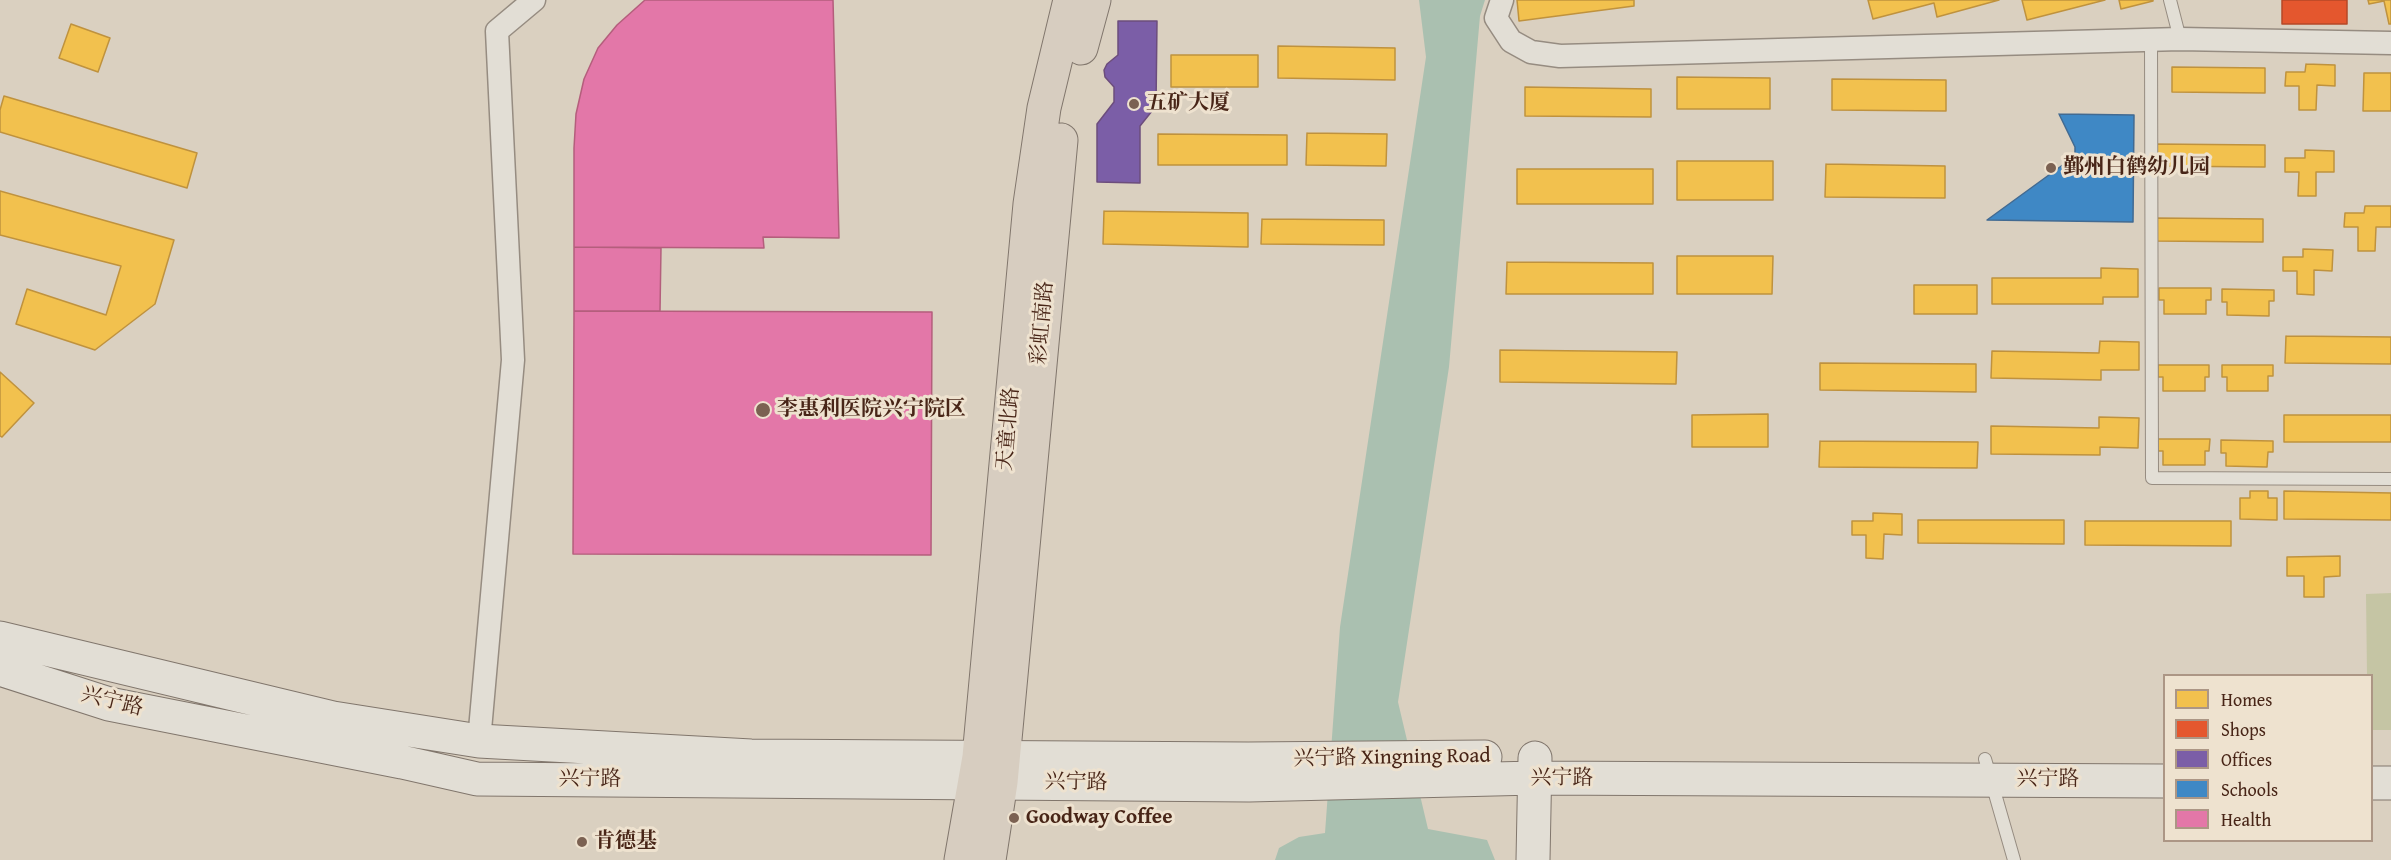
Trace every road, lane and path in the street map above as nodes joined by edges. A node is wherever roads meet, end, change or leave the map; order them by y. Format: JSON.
{"nodes":[{"id":1,"x":534,"y":0,"type":"edge"},
{"id":2,"x":1070,"y":0,"type":"edge"},
{"id":3,"x":1094,"y":0,"type":"edge"},
{"id":4,"x":1502,"y":0,"type":"edge"},
{"id":5,"x":2170,"y":0,"type":"edge"},
{"id":6,"x":2180,"y":39,"type":"junction"},
{"id":7,"x":2151,"y":40,"type":"junction"},
{"id":8,"x":2391,"y":43,"type":"edge"},
{"id":9,"x":2391,"y":479,"type":"edge"},
{"id":10,"x":0,"y":638,"type":"edge"},
{"id":11,"x":0,"y":669,"type":"edge"},
{"id":12,"x":479,"y":741,"type":"junction"},
{"id":13,"x":2163,"y":759,"type":"edge"},
{"id":14,"x":2373,"y":760,"type":"edge"},
{"id":15,"x":2391,"y":760,"type":"edge"},
{"id":16,"x":1535,"y":767,"type":"junction"},
{"id":17,"x":1988,"y":769,"type":"junction"},
{"id":18,"x":990,"y":770,"type":"junction"},
{"id":19,"x":1248,"y":772,"type":"joint"},
{"id":20,"x":2163,"y":781,"type":"edge"},
{"id":21,"x":2373,"y":783,"type":"edge"},
{"id":22,"x":2391,"y":783,"type":"edge"},
{"id":23,"x":961,"y":860,"type":"edge"},
{"id":24,"x":989,"y":860,"type":"edge"},
{"id":25,"x":1533,"y":860,"type":"edge"},
{"id":26,"x":2014,"y":860,"type":"edge"}],
"edges":[{"from":1,"to":12,"type":"street"},
{"from":2,"to":18,"type":"main road","name":"天童北路"},
{"from":3,"to":18,"type":"main road","name":"彩虹南路"},
{"from":4,"to":7,"type":"street"},
{"from":5,"to":6,"type":"lane"},
{"from":6,"to":7,"type":"street"},
{"from":6,"to":8,"type":"street"},
{"from":7,"to":9,"type":"lane"},
{"from":10,"to":12,"type":"main road","name":"兴宁路"},
{"from":11,"to":18,"type":"main road","name":"兴宁路"},
{"from":12,"to":18,"type":"main road","name":"兴宁路"},
{"from":13,"to":17,"type":"main road","name":"兴宁路"},
{"from":14,"to":15,"type":"main road"},
{"from":16,"to":17,"type":"main road","name":"兴宁路"},
{"from":16,"to":19,"type":"main road","name":"兴宁路 Xingning Road"},
{"from":16,"to":25,"type":"main road"},
{"from":17,"to":20,"type":"main road","name":"兴宁路"},
{"from":17,"to":26,"type":"lane"},
{"from":18,"to":19,"type":"main road","name":"兴宁路"},
{"from":18,"to":23,"type":"main road","name":"天童北路"},
{"from":18,"to":24,"type":"main road","name":"天童北路"},
{"from":21,"to":22,"type":"main road"}]}
